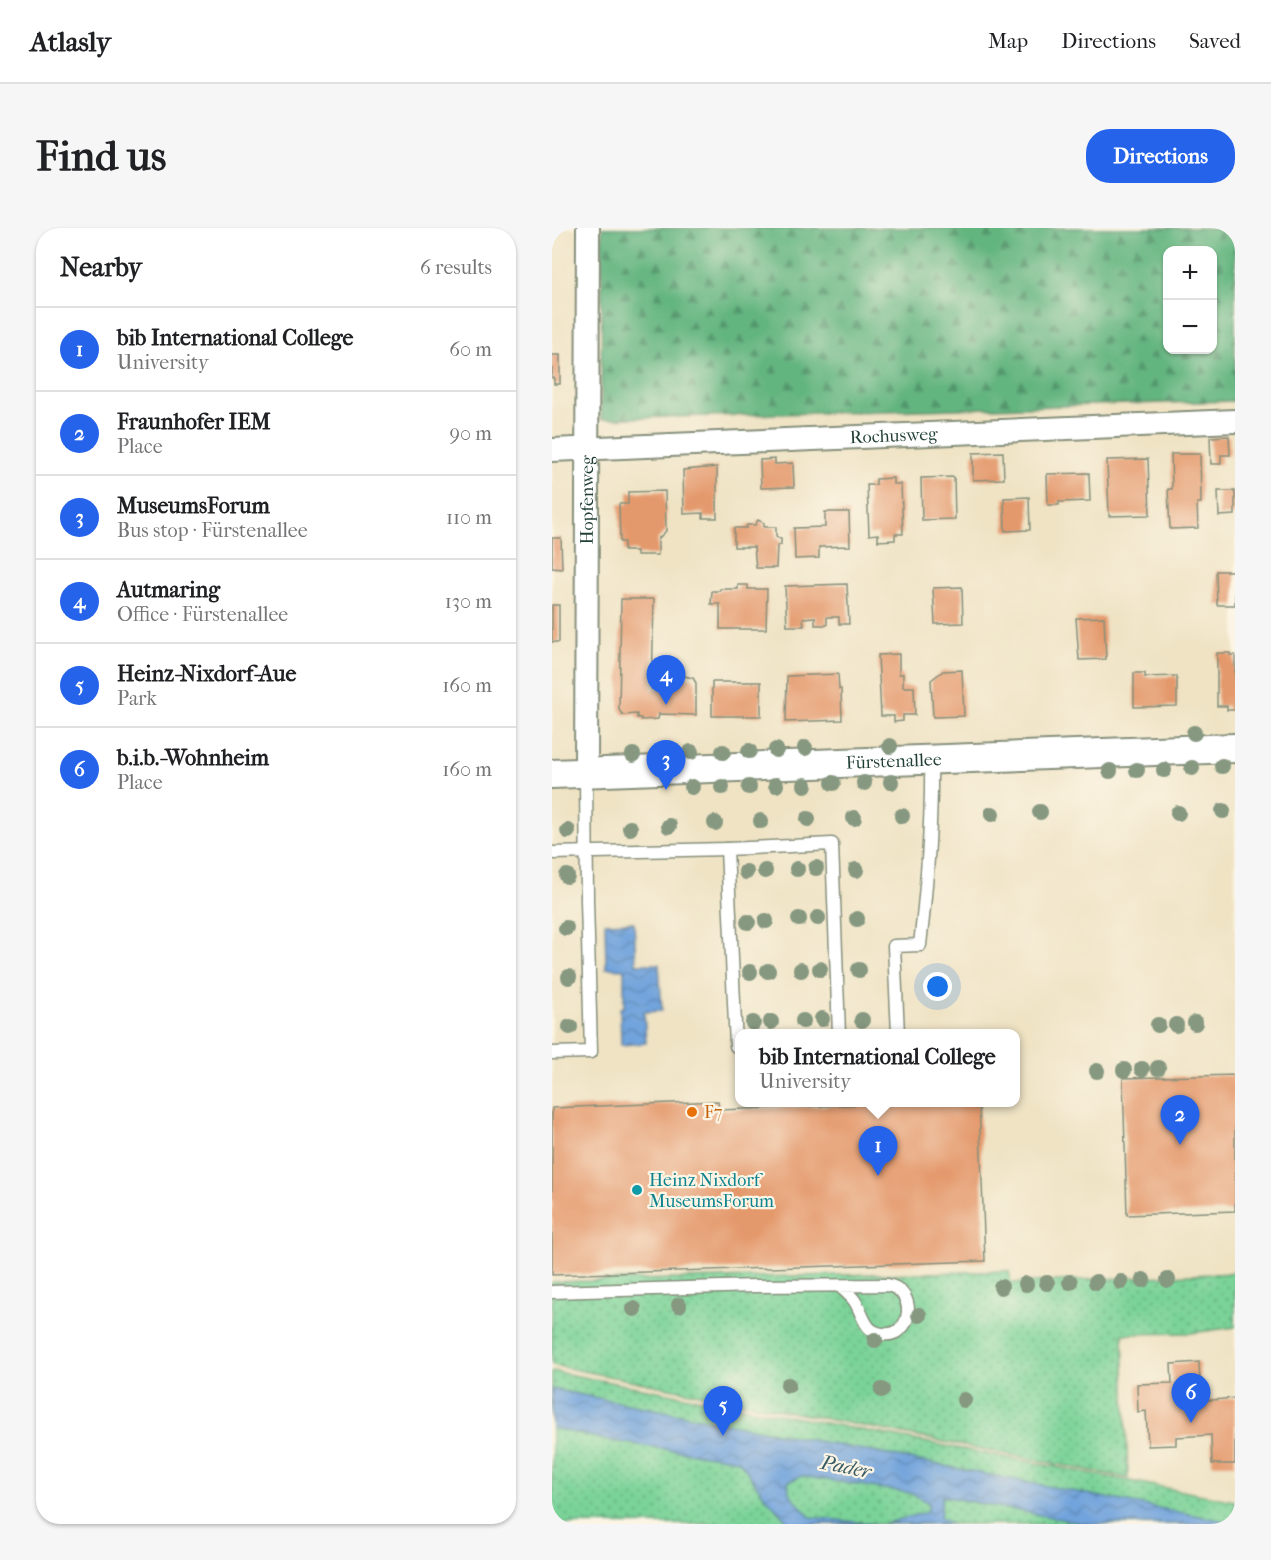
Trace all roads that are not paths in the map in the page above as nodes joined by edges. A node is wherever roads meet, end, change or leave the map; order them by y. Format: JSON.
{"nodes":[{"id":1,"x":588,"y":228,"type":"edge"},
{"id":2,"x":1235,"y":421,"type":"edge"},
{"id":3,"x":588,"y":449,"type":"junction"},
{"id":4,"x":552,"y":450,"type":"edge"},
{"id":5,"x":1235,"y":748,"type":"edge"},
{"id":6,"x":931,"y":760,"type":"junction"},
{"id":7,"x":586,"y":773,"type":"junction"},
{"id":8,"x":552,"y":774,"type":"edge"},
{"id":9,"x":727,"y":849,"type":"junction"},
{"id":10,"x":552,"y":853,"type":"edge"},
{"id":11,"x":587,"y":853,"type":"junction"},
{"id":12,"x":735,"y":1029,"type":"edge"},
{"id":13,"x":839,"y":1029,"type":"edge"},
{"id":14,"x":898,"y":1029,"type":"edge"},
{"id":15,"x":552,"y":1053,"type":"edge"},
{"id":16,"x":841,"y":1287,"type":"junction"},
{"id":17,"x":552,"y":1292,"type":"edge"}],
"edges":[{"from":1,"to":3,"type":"street","name":"Hopfenweg"},
{"from":2,"to":3,"type":"street","name":"Rochusweg"},
{"from":3,"to":4,"type":"street","name":"Rochusweg"},
{"from":3,"to":7,"type":"street","name":"Hopfenweg"},
{"from":5,"to":6,"type":"street","name":"Fürstenallee"},
{"from":6,"to":7,"type":"street","name":"Fürstenallee"},
{"from":6,"to":14,"type":"lane"},
{"from":7,"to":8,"type":"street","name":"Fürstenallee"},
{"from":7,"to":11,"type":"lane"},
{"from":9,"to":11,"type":"lane"},
{"from":9,"to":12,"type":"lane"},
{"from":9,"to":13,"type":"lane"},
{"from":10,"to":11,"type":"lane"},
{"from":11,"to":15,"type":"lane"},
{"from":16,"to":16,"type":"lane"},
{"from":16,"to":17,"type":"lane"}]}
